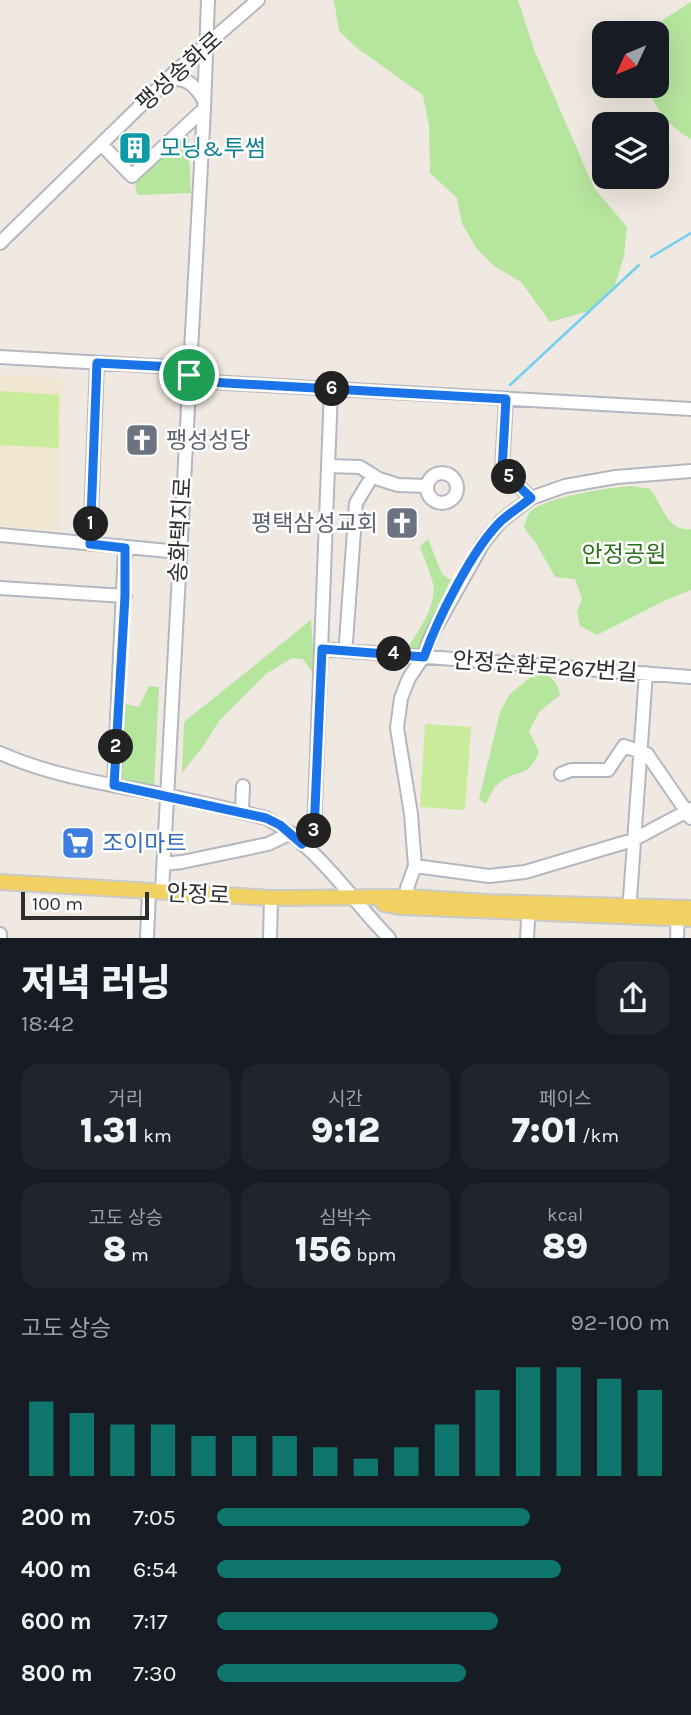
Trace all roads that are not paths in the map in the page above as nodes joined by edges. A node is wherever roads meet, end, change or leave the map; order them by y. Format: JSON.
{"nodes":[{"id":1,"x":208,"y":0,"type":"edge"},
{"id":2,"x":258,"y":0,"type":"edge"},
{"id":3,"x":205,"y":46,"type":"junction"},
{"id":4,"x":167,"y":81,"type":"junction"},
{"id":5,"x":204,"y":104,"type":"junction"},
{"id":6,"x":101,"y":144,"type":"junction"},
{"id":7,"x":0,"y":243,"type":"edge"},
{"id":8,"x":0,"y":357,"type":"edge"},
{"id":9,"x":97,"y":363,"type":"junction"},
{"id":10,"x":189,"y":375,"type":"junction"},
{"id":11,"x":331,"y":389,"type":"junction"},
{"id":12,"x":506,"y":399,"type":"junction"},
{"id":13,"x":691,"y":409,"type":"edge"},
{"id":14,"x":328,"y":466,"type":"junction"},
{"id":15,"x":691,"y":471,"type":"edge"},
{"id":16,"x":373,"y":475,"type":"junction"},
{"id":17,"x":427,"y":486,"type":"dead end"},
{"id":18,"x":531,"y":498,"type":"junction"},
{"id":19,"x":0,"y":535,"type":"edge"},
{"id":20,"x":90,"y":544,"type":"junction"},
{"id":21,"x":125,"y":548,"type":"junction"},
{"id":22,"x":179,"y":552,"type":"junction"},
{"id":23,"x":0,"y":588,"type":"edge"},
{"id":24,"x":125,"y":596,"type":"junction"},
{"id":25,"x":346,"y":642,"type":"dead end"},
{"id":26,"x":322,"y":649,"type":"junction"},
{"id":27,"x":424,"y":657,"type":"junction"},
{"id":28,"x":646,"y":673,"type":"junction"},
{"id":29,"x":691,"y":677,"type":"edge"},
{"id":30,"x":639,"y":751,"type":"junction"},
{"id":31,"x":0,"y":753,"type":"edge"},
{"id":32,"x":561,"y":774,"type":"dead end"},
{"id":33,"x":114,"y":785,"type":"junction"},
{"id":34,"x":243,"y":786,"type":"dead end"},
{"id":35,"x":168,"y":795,"type":"junction"},
{"id":36,"x":242,"y":812,"type":"junction"},
{"id":37,"x":689,"y":813,"type":"edge"},
{"id":38,"x":291,"y":833,"type":"junction"},
{"id":39,"x":633,"y":840,"type":"junction"},
{"id":40,"x":302,"y":844,"type":"junction"},
{"id":41,"x":164,"y":864,"type":"junction"},
{"id":42,"x":415,"y":866,"type":"junction"},
{"id":43,"x":0,"y":882,"type":"edge"},
{"id":44,"x":156,"y":891,"type":"junction"},
{"id":45,"x":408,"y":897,"type":"junction"},
{"id":46,"x":271,"y":898,"type":"junction"},
{"id":47,"x":355,"y":898,"type":"junction"},
{"id":48,"x":528,"y":908,"type":"junction"},
{"id":49,"x":629,"y":912,"type":"junction"},
{"id":50,"x":685,"y":913,"type":"edge"},
{"id":51,"x":147,"y":938,"type":"edge"},
{"id":52,"x":270,"y":938,"type":"edge"},
{"id":53,"x":389,"y":938,"type":"edge"},
{"id":54,"x":527,"y":938,"type":"edge"},
{"id":55,"x":677,"y":938,"type":"edge"}],
"edges":[{"from":1,"to":3,"type":"street","name":"송화택지로"},
{"from":2,"to":3,"type":"street","name":"팽성송화로"},
{"from":3,"to":4,"type":"street","name":"팽성송화로"},
{"from":3,"to":5,"type":"street","name":"송화택지로"},
{"from":4,"to":5,"type":"street"},
{"from":4,"to":6,"type":"street","name":"팽성송화로"},
{"from":5,"to":6,"type":"street","name":"팽성송화로"},
{"from":5,"to":10,"type":"street","name":"송화택지로"},
{"from":6,"to":7,"type":"street","name":"팽성송화로"},
{"from":8,"to":9,"type":"street"},
{"from":9,"to":10,"type":"street"},
{"from":9,"to":20,"type":"street"},
{"from":10,"to":11,"type":"street"},
{"from":10,"to":22,"type":"street","name":"송화택지로"},
{"from":11,"to":12,"type":"street"},
{"from":11,"to":14,"type":"street"},
{"from":12,"to":13,"type":"street"},
{"from":12,"to":18,"type":"street"},
{"from":14,"to":16,"type":"street"},
{"from":14,"to":26,"type":"street"},
{"from":15,"to":18,"type":"street"},
{"from":16,"to":17,"type":"street"},
{"from":16,"to":25,"type":"street"},
{"from":18,"to":27,"type":"street"},
{"from":19,"to":20,"type":"street"},
{"from":20,"to":21,"type":"street"},
{"from":21,"to":22,"type":"street"},
{"from":21,"to":24,"type":"street"},
{"from":22,"to":35,"type":"street","name":"송화택지로"},
{"from":23,"to":24,"type":"street"},
{"from":24,"to":33,"type":"street"},
{"from":26,"to":27,"type":"street","name":"안정순환로267번길"},
{"from":26,"to":40,"type":"street"},
{"from":27,"to":28,"type":"street","name":"안정순환로267번길"},
{"from":27,"to":42,"type":"street"},
{"from":28,"to":29,"type":"street","name":"안정순환로267번길"},
{"from":28,"to":30,"type":"street"},
{"from":30,"to":32,"type":"street"},
{"from":30,"to":37,"type":"street"},
{"from":30,"to":39,"type":"street"},
{"from":31,"to":33,"type":"street"},
{"from":33,"to":35,"type":"street"},
{"from":34,"to":36,"type":"street"},
{"from":35,"to":36,"type":"street"},
{"from":35,"to":41,"type":"street","name":"송화택지로"},
{"from":36,"to":38,"type":"street"},
{"from":37,"to":39,"type":"street"},
{"from":38,"to":40,"type":"street"},
{"from":38,"to":41,"type":"street"},
{"from":39,"to":42,"type":"street"},
{"from":39,"to":49,"type":"street"},
{"from":40,"to":47,"type":"street"},
{"from":41,"to":44,"type":"street","name":"송화택지로"},
{"from":42,"to":45,"type":"street"},
{"from":43,"to":44,"type":"main road","name":"안정로"},
{"from":44,"to":46,"type":"main road","name":"안정로"},
{"from":44,"to":51,"type":"street","name":"송화택지로"},
{"from":45,"to":47,"type":"main road","name":"안정로"},
{"from":45,"to":48,"type":"main road","name":"안정로"},
{"from":46,"to":47,"type":"main road","name":"안정로"},
{"from":46,"to":52,"type":"street"},
{"from":47,"to":48,"type":"main road","name":"안정로"},
{"from":47,"to":53,"type":"street"},
{"from":48,"to":49,"type":"main road","name":"안정로"},
{"from":48,"to":54,"type":"street"},
{"from":49,"to":50,"type":"main road","name":"안정로"},
{"from":50,"to":55,"type":"street"}]}
